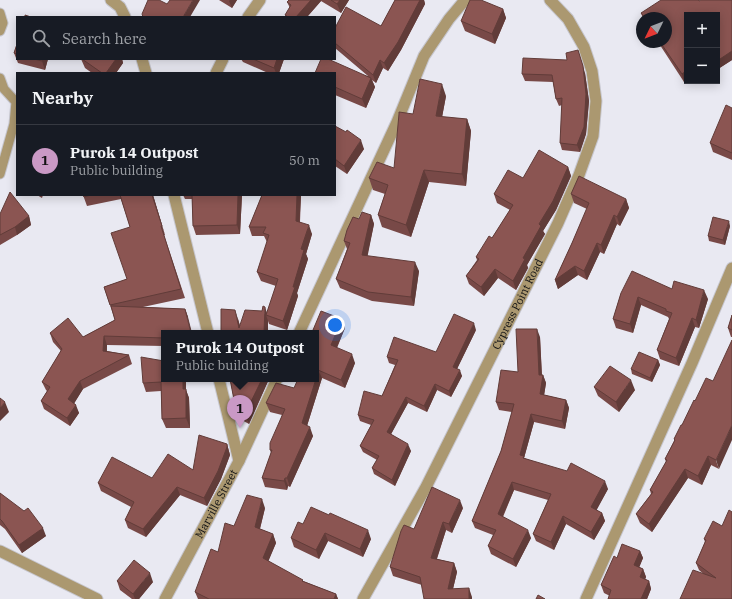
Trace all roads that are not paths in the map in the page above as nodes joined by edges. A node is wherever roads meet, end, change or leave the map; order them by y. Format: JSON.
{"nodes":[{"id":1,"x":111,"y":0,"type":"edge"},
{"id":2,"x":260,"y":0,"type":"edge"},
{"id":3,"x":466,"y":0,"type":"edge"},
{"id":4,"x":550,"y":0,"type":"edge"},
{"id":5,"x":0,"y":13,"type":"edge"},
{"id":6,"x":124,"y":16,"type":"edge"},
{"id":7,"x":249,"y":16,"type":"edge"},
{"id":8,"x":0,"y":31,"type":"edge"},
{"id":9,"x":142,"y":60,"type":"edge"},
{"id":10,"x":222,"y":60,"type":"edge"},
{"id":11,"x":146,"y":72,"type":"edge"},
{"id":12,"x":216,"y":72,"type":"edge"},
{"id":13,"x":0,"y":78,"type":"edge"},
{"id":14,"x":0,"y":174,"type":"edge"},
{"id":15,"x":174,"y":196,"type":"edge"},
{"id":16,"x":732,"y":268,"type":"edge"},
{"id":17,"x":207,"y":330,"type":"edge"},
{"id":18,"x":300,"y":330,"type":"edge"},
{"id":19,"x":220,"y":382,"type":"edge"},
{"id":20,"x":276,"y":382,"type":"edge"},
{"id":21,"x":239,"y":461,"type":"junction"},
{"id":22,"x":0,"y":551,"type":"edge"},
{"id":23,"x":97,"y":599,"type":"edge"},
{"id":24,"x":165,"y":599,"type":"edge"},
{"id":25,"x":363,"y":599,"type":"edge"},
{"id":26,"x":586,"y":599,"type":"edge"}],
"edges":[{"from":1,"to":6,"type":"street"},
{"from":2,"to":7,"type":"street"},
{"from":3,"to":18,"type":"street"},
{"from":4,"to":25,"type":"street","name":"Cypress Point Road"},
{"from":5,"to":8,"type":"lane"},
{"from":9,"to":11,"type":"street"},
{"from":10,"to":12,"type":"street"},
{"from":13,"to":14,"type":"lane"},
{"from":15,"to":17,"type":"street"},
{"from":16,"to":26,"type":"street"},
{"from":19,"to":21,"type":"street","name":"Marville Street"},
{"from":20,"to":21,"type":"street"},
{"from":21,"to":24,"type":"street","name":"Marville Street"},
{"from":22,"to":23,"type":"street"}]}
